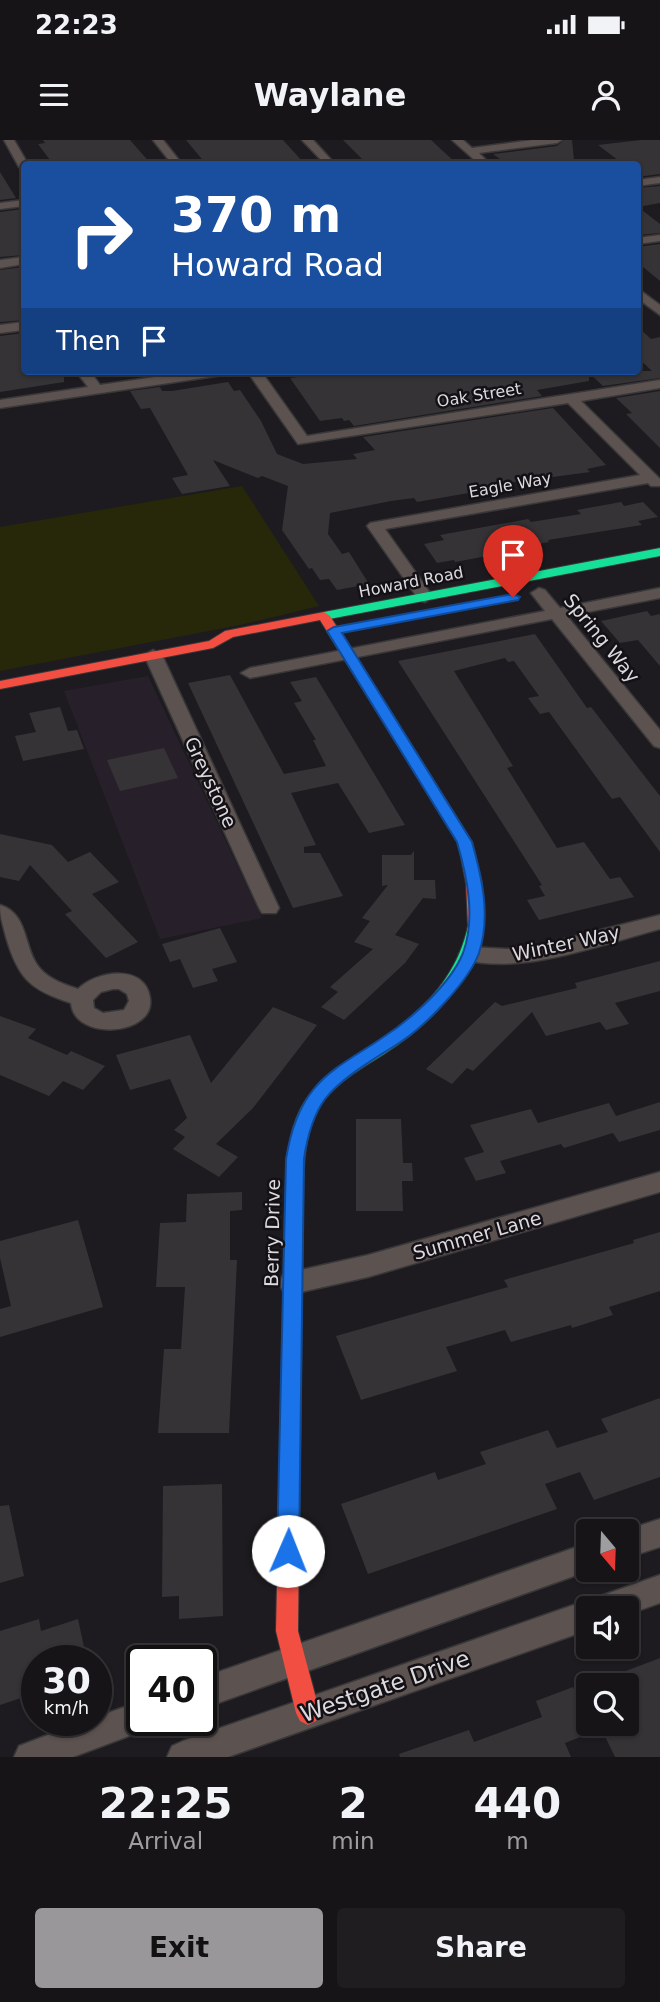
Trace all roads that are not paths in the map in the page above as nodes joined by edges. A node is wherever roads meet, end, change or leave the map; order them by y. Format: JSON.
{"nodes":[{"id":1,"x":9,"y":140,"type":"edge"},
{"id":2,"x":158,"y":140,"type":"edge"},
{"id":3,"x":307,"y":140,"type":"edge"},
{"id":4,"x":457,"y":140,"type":"edge"},
{"id":5,"x":557,"y":140,"type":"edge"},
{"id":6,"x":470,"y":151,"type":"junction"},
{"id":7,"x":175,"y":161,"type":"edge"},
{"id":8,"x":327,"y":161,"type":"edge"},
{"id":9,"x":482,"y":161,"type":"edge"},
{"id":10,"x":21,"y":162,"type":"edge"},
{"id":11,"x":660,"y":180,"type":"edge"},
{"id":12,"x":641,"y":182,"type":"edge"},
{"id":13,"x":21,"y":203,"type":"edge"},
{"id":14,"x":0,"y":206,"type":"edge"},
{"id":15,"x":660,"y":238,"type":"edge"},
{"id":16,"x":641,"y":240,"type":"edge"},
{"id":17,"x":21,"y":261,"type":"edge"},
{"id":18,"x":0,"y":264,"type":"edge"},
{"id":19,"x":641,"y":295,"type":"edge"},
{"id":20,"x":658,"y":308,"type":"edge"},
{"id":21,"x":21,"y":326,"type":"edge"},
{"id":22,"x":0,"y":329,"type":"edge"},
{"id":23,"x":86,"y":375,"type":"edge"},
{"id":24,"x":196,"y":375,"type":"edge"},
{"id":25,"x":257,"y":375,"type":"edge"},
{"id":26,"x":660,"y":384,"type":"edge"},
{"id":27,"x":97,"y":390,"type":"junction"},
{"id":28,"x":571,"y":398,"type":"junction"},
{"id":29,"x":0,"y":404,"type":"edge"},
{"id":30,"x":655,"y":483,"type":"edge"},
{"id":31,"x":660,"y":552,"type":"edge"},
{"id":32,"x":539,"y":593,"type":"dead end"},
{"id":33,"x":660,"y":593,"type":"edge"},
{"id":34,"x":425,"y":597,"type":"junction"},
{"id":35,"x":555,"y":614,"type":"junction"},
{"id":36,"x":324,"y":616,"type":"junction"},
{"id":37,"x":213,"y":644,"type":"junction"},
{"id":38,"x":237,"y":650,"type":"dead end"},
{"id":39,"x":349,"y":654,"type":"junction"},
{"id":40,"x":153,"y":656,"type":"junction"},
{"id":41,"x":250,"y":673,"type":"dead end"},
{"id":42,"x":0,"y":685,"type":"edge"},
{"id":43,"x":660,"y":742,"type":"edge"},
{"id":44,"x":269,"y":908,"type":"dead end"},
{"id":45,"x":0,"y":912,"type":"edge"},
{"id":46,"x":660,"y":922,"type":"edge"},
{"id":47,"x":470,"y":954,"type":"junction"},
{"id":48,"x":82,"y":998,"type":"dead end"},
{"id":49,"x":660,"y":1182,"type":"edge"},
{"id":50,"x":292,"y":1283,"type":"junction"},
{"id":51,"x":660,"y":1532,"type":"edge"},
{"id":52,"x":639,"y":1539,"type":"edge"},
{"id":53,"x":576,"y":1562,"type":"edge"},
{"id":54,"x":660,"y":1590,"type":"edge"},
{"id":55,"x":639,"y":1597,"type":"edge"},
{"id":56,"x":576,"y":1619,"type":"edge"},
{"id":57,"x":294,"y":1660,"type":"junction"},
{"id":58,"x":217,"y":1688,"type":"edge"},
{"id":59,"x":308,"y":1713,"type":"junction"},
{"id":60,"x":126,"y":1722,"type":"edge"},
{"id":61,"x":30,"y":1757,"type":"edge"},
{"id":62,"x":183,"y":1757,"type":"edge"}],
"edges":[{"from":1,"to":10,"type":"street"},
{"from":2,"to":7,"type":"street"},
{"from":3,"to":8,"type":"street"},
{"from":4,"to":6,"type":"street"},
{"from":5,"to":6,"type":"street"},
{"from":6,"to":9,"type":"street"},
{"from":11,"to":12,"type":"street"},
{"from":13,"to":14,"type":"street"},
{"from":15,"to":16,"type":"street"},
{"from":17,"to":18,"type":"street"},
{"from":19,"to":20,"type":"street"},
{"from":21,"to":22,"type":"street"},
{"from":23,"to":27,"type":"street"},
{"from":24,"to":27,"type":"street"},
{"from":25,"to":28,"type":"street","name":"Oak Street"},
{"from":26,"to":28,"type":"street","name":"Oak Street"},
{"from":27,"to":29,"type":"street"},
{"from":28,"to":30,"type":"street"},
{"from":30,"to":34,"type":"street","name":"Eagle Way"},
{"from":31,"to":34,"type":"street","name":"Howard Road"},
{"from":32,"to":35,"type":"street","name":"Spring Way"},
{"from":33,"to":35,"type":"street"},
{"from":34,"to":36,"type":"street","name":"Howard Road"},
{"from":35,"to":39,"type":"street"},
{"from":35,"to":43,"type":"street","name":"Spring Way"},
{"from":36,"to":37,"type":"street","name":"Howard Road"},
{"from":36,"to":39,"type":"street","name":"Berry Drive"},
{"from":37,"to":38,"type":"street","name":"Howard Road"},
{"from":37,"to":40,"type":"street","name":"Howard Road"},
{"from":39,"to":41,"type":"street"},
{"from":39,"to":47,"type":"street","name":"Berry Drive"},
{"from":40,"to":42,"type":"street","name":"Howard Road"},
{"from":40,"to":44,"type":"street","name":"Greystone"},
{"from":45,"to":48,"type":"street"},
{"from":46,"to":47,"type":"street","name":"Winter Way"},
{"from":47,"to":50,"type":"street","name":"Berry Drive"},
{"from":49,"to":50,"type":"street","name":"Summer Lane"},
{"from":50,"to":57,"type":"street","name":"Berry Drive"},
{"from":51,"to":52,"type":"street"},
{"from":53,"to":57,"type":"street"},
{"from":54,"to":55,"type":"street"},
{"from":56,"to":59,"type":"street","name":"Westgate Drive"},
{"from":57,"to":58,"type":"street"},
{"from":57,"to":59,"type":"street","name":"Berry Drive"},
{"from":59,"to":62,"type":"street","name":"Westgate Drive"},
{"from":60,"to":61,"type":"street"}]}
